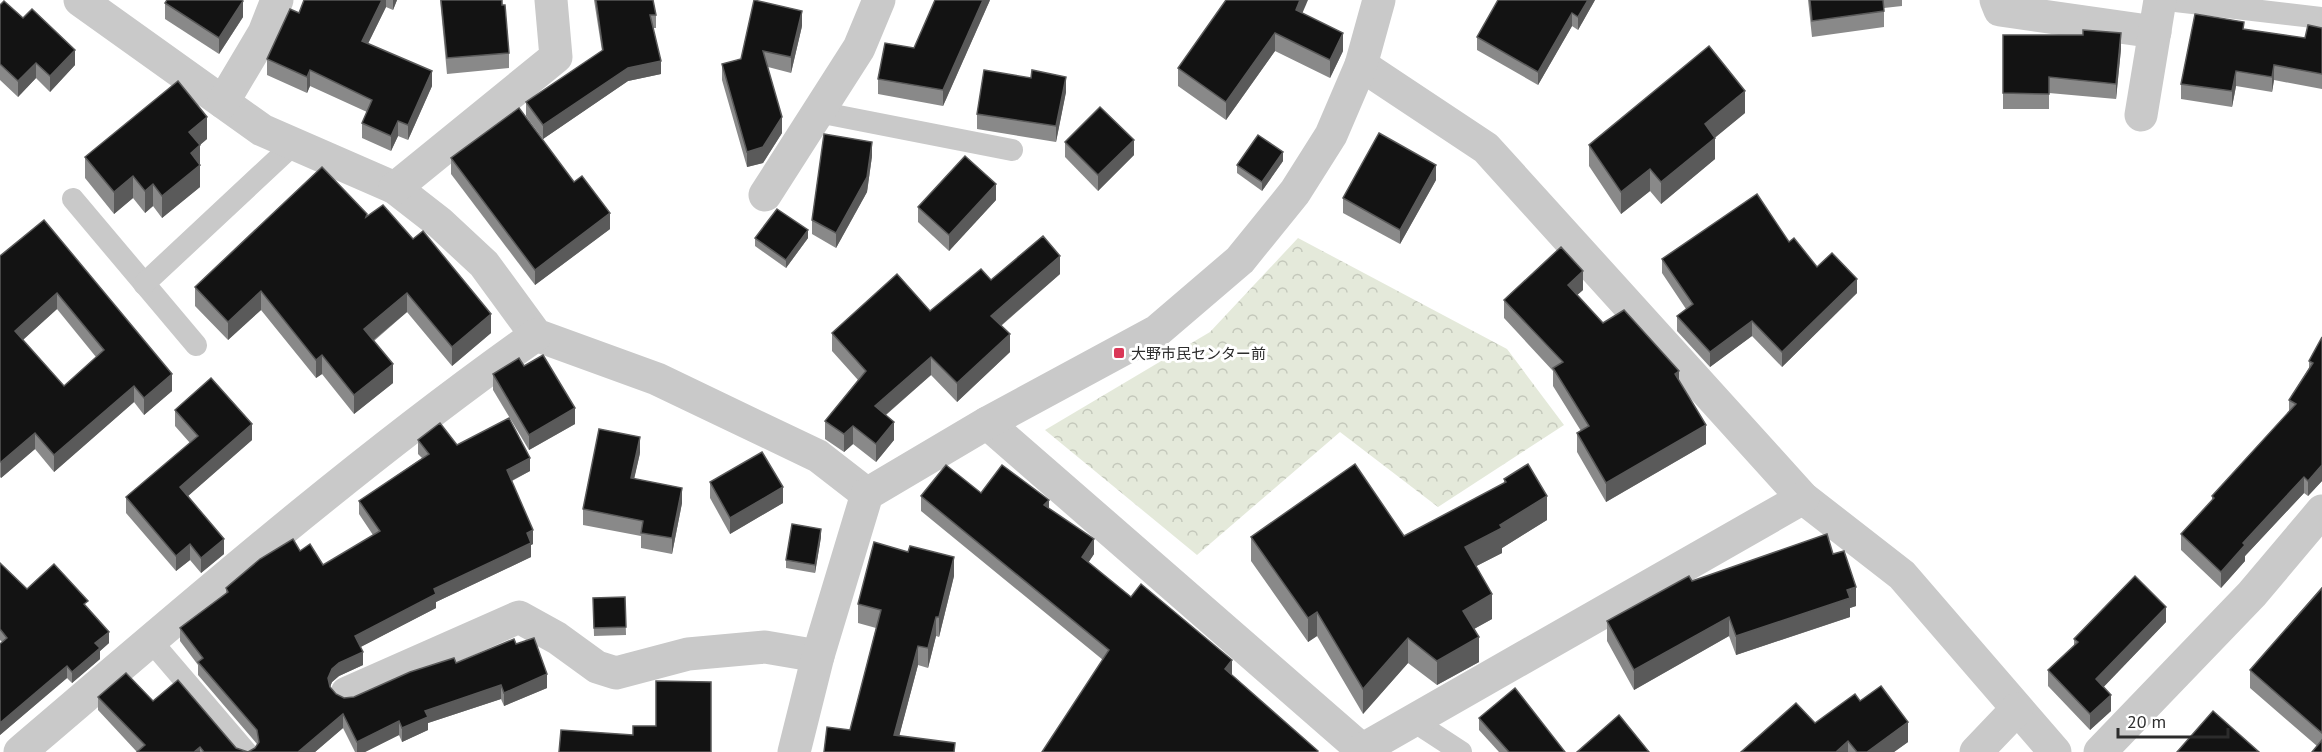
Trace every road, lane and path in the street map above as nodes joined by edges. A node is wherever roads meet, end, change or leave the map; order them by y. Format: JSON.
{"nodes":[{"id":1,"x":80,"y":0,"type":"edge"},
{"id":2,"x":277,"y":0,"type":"edge"},
{"id":3,"x":550,"y":0,"type":"edge"},
{"id":4,"x":879,"y":0,"type":"edge"},
{"id":5,"x":1379,"y":0,"type":"edge"},
{"id":6,"x":1996,"y":0,"type":"edge"},
{"id":7,"x":2160,"y":0,"type":"edge"},
{"id":8,"x":2167,"y":0,"type":"edge"},
{"id":9,"x":2322,"y":18,"type":"edge"},
{"id":10,"x":2156,"y":32,"type":"junction"},
{"id":11,"x":1361,"y":65,"type":"junction"},
{"id":12,"x":223,"y":102,"type":"junction"},
{"id":13,"x":818,"y":112,"type":"junction"},
{"id":14,"x":2141,"y":115,"type":"dead end"},
{"id":15,"x":295,"y":143,"type":"junction"},
{"id":16,"x":1012,"y":150,"type":"dead end"},
{"id":17,"x":395,"y":188,"type":"junction"},
{"id":18,"x":765,"y":195,"type":"dead end"},
{"id":19,"x":73,"y":200,"type":"dead end"},
{"id":20,"x":144,"y":284,"type":"junction"},
{"id":21,"x":536,"y":335,"type":"junction"},
{"id":22,"x":196,"y":345,"type":"dead end"},
{"id":23,"x":987,"y":423,"type":"junction"},
{"id":24,"x":867,"y":494,"type":"junction"},
{"id":25,"x":1803,"y":498,"type":"junction"},
{"id":26,"x":2322,"y":511,"type":"edge"},
{"id":27,"x":151,"y":640,"type":"junction"},
{"id":28,"x":818,"y":656,"type":"junction"},
{"id":29,"x":347,"y":693,"type":"dead end"},
{"id":30,"x":2018,"y":709,"type":"junction"},
{"id":31,"x":1412,"y":720,"type":"junction"},
{"id":32,"x":1359,"y":750,"type":"edge"},
{"id":33,"x":20,"y":752,"type":"edge"},
{"id":34,"x":246,"y":752,"type":"edge"},
{"id":35,"x":794,"y":752,"type":"edge"},
{"id":36,"x":1461,"y":752,"type":"edge"},
{"id":37,"x":1976,"y":752,"type":"edge"},
{"id":38,"x":2055,"y":752,"type":"edge"},
{"id":39,"x":2100,"y":752,"type":"edge"}],
"edges":[{"from":1,"to":12,"type":"street"},
{"from":2,"to":12,"type":"street"},
{"from":3,"to":17,"type":"street"},
{"from":4,"to":13,"type":"street"},
{"from":5,"to":11,"type":"street"},
{"from":6,"to":10,"type":"street"},
{"from":7,"to":10,"type":"street"},
{"from":8,"to":9,"type":"lane"},
{"from":10,"to":14,"type":"street"},
{"from":11,"to":23,"type":"street"},
{"from":11,"to":25,"type":"street"},
{"from":12,"to":15,"type":"street"},
{"from":13,"to":16,"type":"lane"},
{"from":13,"to":18,"type":"street"},
{"from":15,"to":17,"type":"street"},
{"from":15,"to":20,"type":"lane"},
{"from":17,"to":21,"type":"street"},
{"from":19,"to":20,"type":"lane"},
{"from":20,"to":22,"type":"lane"},
{"from":21,"to":24,"type":"street"},
{"from":21,"to":27,"type":"street"},
{"from":23,"to":24,"type":"street"},
{"from":23,"to":32,"type":"street"},
{"from":24,"to":28,"type":"street"},
{"from":25,"to":30,"type":"street"},
{"from":25,"to":31,"type":"street"},
{"from":26,"to":39,"type":"street"},
{"from":27,"to":33,"type":"street"},
{"from":27,"to":34,"type":"lane"},
{"from":28,"to":29,"type":"street"},
{"from":28,"to":35,"type":"street"},
{"from":30,"to":37,"type":"street"},
{"from":30,"to":38,"type":"street"},
{"from":31,"to":32,"type":"street"},
{"from":31,"to":36,"type":"lane"}]}
